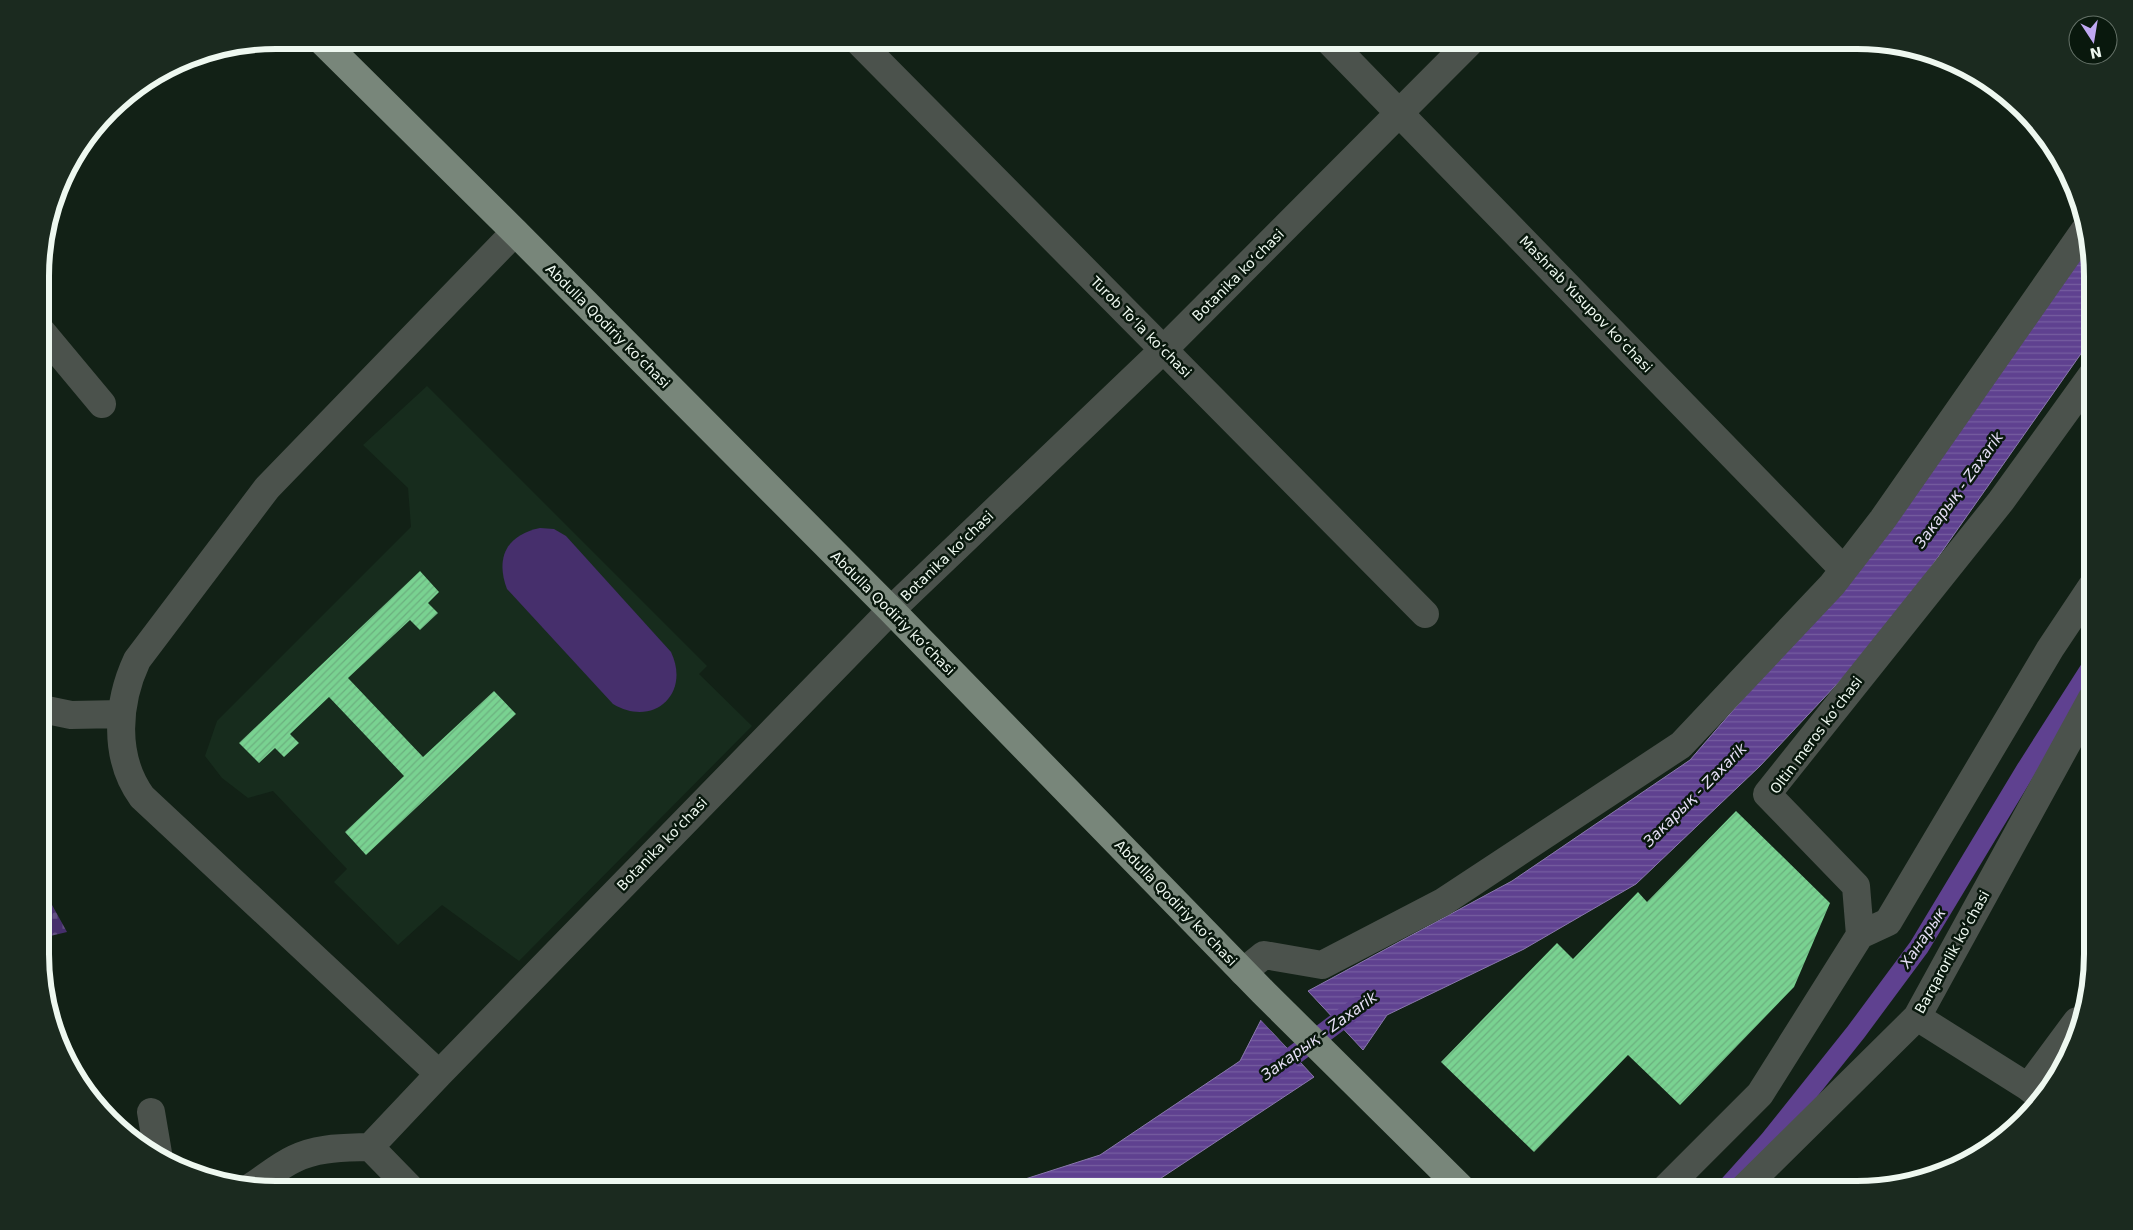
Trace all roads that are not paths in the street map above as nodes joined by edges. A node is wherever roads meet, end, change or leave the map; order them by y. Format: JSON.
{"nodes":[{"id":1,"x":330,"y":49,"type":"edge"},
{"id":2,"x":866,"y":49,"type":"edge"},
{"id":3,"x":1337,"y":49,"type":"edge"},
{"id":4,"x":1463,"y":49,"type":"edge"},
{"id":5,"x":1400,"y":113,"type":"junction"},
{"id":6,"x":515,"y":232,"type":"junction"},
{"id":7,"x":2081,"y":236,"type":"edge"},
{"id":8,"x":49,"y":340,"type":"edge"},
{"id":9,"x":1163,"y":350,"type":"junction"},
{"id":10,"x":2084,"y":386,"type":"edge"},
{"id":11,"x":102,"y":404,"type":"dead end"},
{"id":12,"x":1843,"y":569,"type":"junction"},
{"id":13,"x":2084,"y":598,"type":"edge"},
{"id":14,"x":891,"y":610,"type":"junction"},
{"id":15,"x":1425,"y":614,"type":"dead end"},
{"id":16,"x":49,"y":710,"type":"edge"},
{"id":17,"x":2084,"y":713,"type":"edge"},
{"id":18,"x":122,"y":714,"type":"junction"},
{"id":19,"x":1860,"y":935,"type":"junction"},
{"id":20,"x":1243,"y":972,"type":"junction"},
{"id":21,"x":1917,"y":1017,"type":"junction"},
{"id":22,"x":2070,"y":1032,"type":"edge"},
{"id":23,"x":439,"y":1074,"type":"junction"},
{"id":24,"x":2035,"y":1092,"type":"edge"},
{"id":25,"x":151,"y":1112,"type":"dead end"},
{"id":26,"x":370,"y":1147,"type":"junction"},
{"id":27,"x":157,"y":1148,"type":"edge"},
{"id":28,"x":260,"y":1181,"type":"edge"},
{"id":29,"x":403,"y":1181,"type":"edge"},
{"id":30,"x":1454,"y":1181,"type":"edge"},
{"id":31,"x":1673,"y":1181,"type":"edge"},
{"id":32,"x":1751,"y":1181,"type":"edge"}],
"edges":[{"from":1,"to":6,"type":"main road","name":"Abdulla Qodiriy ko‘chasi"},
{"from":2,"to":9,"type":"street","name":"Turob To‘la ko‘chasi"},
{"from":3,"to":5,"type":"street","name":"Mashrab Yusupov ko‘chasi"},
{"from":4,"to":5,"type":"street","name":"Botanika ko‘chasi"},
{"from":5,"to":9,"type":"street","name":"Botanika ko‘chasi"},
{"from":5,"to":12,"type":"street","name":"Mashrab Yusupov ko‘chasi"},
{"from":6,"to":14,"type":"main road","name":"Abdulla Qodiriy ko‘chasi"},
{"from":6,"to":18,"type":"street"},
{"from":7,"to":12,"type":"street"},
{"from":8,"to":11,"type":"street"},
{"from":9,"to":14,"type":"street","name":"Botanika ko‘chasi"},
{"from":9,"to":15,"type":"street","name":"Turob To‘la ko‘chasi"},
{"from":10,"to":19,"type":"street","name":"Oltin meros ko‘chasi"},
{"from":12,"to":20,"type":"street"},
{"from":13,"to":19,"type":"street"},
{"from":14,"to":20,"type":"main road","name":"Abdulla Qodiriy ko‘chasi"},
{"from":14,"to":23,"type":"street","name":"Botanika ko‘chasi"},
{"from":16,"to":18,"type":"street"},
{"from":17,"to":21,"type":"street","name":"Barqarorlik ko‘chasi"},
{"from":18,"to":23,"type":"street"},
{"from":19,"to":31,"type":"street"},
{"from":20,"to":30,"type":"main road","name":"Abdulla Qodiriy ko‘chasi"},
{"from":21,"to":24,"type":"street"},
{"from":21,"to":32,"type":"street","name":"Barqarorlik ko‘chasi"},
{"from":22,"to":24,"type":"street"},
{"from":23,"to":26,"type":"street","name":"Botanika ko‘chasi"},
{"from":25,"to":27,"type":"street"},
{"from":26,"to":28,"type":"street"},
{"from":26,"to":29,"type":"street"}]}
